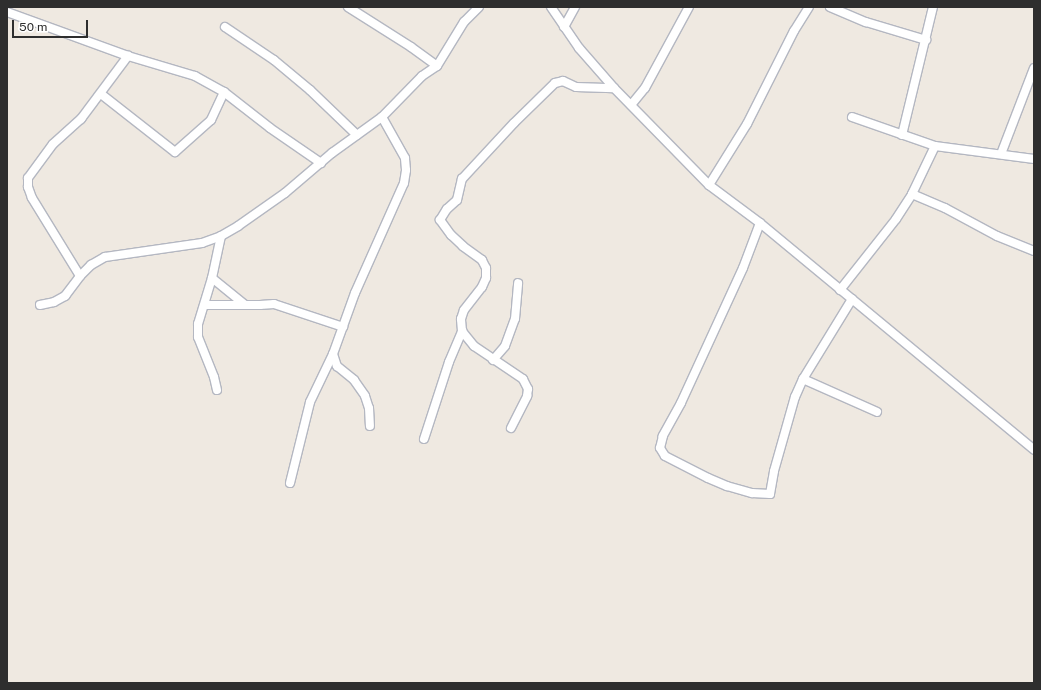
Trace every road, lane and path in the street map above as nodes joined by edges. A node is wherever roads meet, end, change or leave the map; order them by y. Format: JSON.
{"nodes":[{"id":1,"x":348,"y":7,"type":"edge"},
{"id":2,"x":478,"y":7,"type":"edge"},
{"id":3,"x":551,"y":7,"type":"edge"},
{"id":4,"x":575,"y":7,"type":"edge"},
{"id":5,"x":689,"y":7,"type":"edge"},
{"id":6,"x":809,"y":7,"type":"edge"},
{"id":7,"x":830,"y":7,"type":"edge"},
{"id":8,"x":933,"y":7,"type":"edge"},
{"id":9,"x":7,"y":12,"type":"edge"},
{"id":10,"x":225,"y":27,"type":"dead end"},
{"id":11,"x":564,"y":27,"type":"junction"},
{"id":12,"x":926,"y":40,"type":"junction"},
{"id":13,"x":128,"y":56,"type":"junction"},
{"id":14,"x":437,"y":66,"type":"junction"},
{"id":15,"x":1034,"y":68,"type":"edge"},
{"id":16,"x":614,"y":88,"type":"junction"},
{"id":17,"x":224,"y":92,"type":"junction"},
{"id":18,"x":101,"y":94,"type":"junction"},
{"id":19,"x":631,"y":105,"type":"junction"},
{"id":20,"x":382,"y":116,"type":"junction"},
{"id":21,"x":852,"y":117,"type":"dead end"},
{"id":22,"x":357,"y":135,"type":"junction"},
{"id":23,"x":902,"y":135,"type":"junction"},
{"id":24,"x":935,"y":146,"type":"junction"},
{"id":25,"x":1001,"y":154,"type":"junction"},
{"id":26,"x":1034,"y":159,"type":"edge"},
{"id":27,"x":321,"y":163,"type":"junction"},
{"id":28,"x":709,"y":185,"type":"junction"},
{"id":29,"x":912,"y":194,"type":"junction"},
{"id":30,"x":760,"y":223,"type":"junction"},
{"id":31,"x":220,"y":236,"type":"junction"},
{"id":32,"x":1034,"y":251,"type":"edge"},
{"id":33,"x":80,"y":276,"type":"junction"},
{"id":34,"x":212,"y":278,"type":"junction"},
{"id":35,"x":518,"y":283,"type":"dead end"},
{"id":36,"x":840,"y":290,"type":"junction"},
{"id":37,"x":852,"y":299,"type":"junction"},
{"id":38,"x":244,"y":304,"type":"junction"},
{"id":39,"x":40,"y":305,"type":"dead end"},
{"id":40,"x":205,"y":305,"type":"junction"},
{"id":41,"x":343,"y":327,"type":"junction"},
{"id":42,"x":462,"y":330,"type":"junction"},
{"id":43,"x":333,"y":354,"type":"junction"},
{"id":44,"x":493,"y":360,"type":"junction"},
{"id":45,"x":803,"y":379,"type":"junction"},
{"id":46,"x":217,"y":390,"type":"dead end"},
{"id":47,"x":877,"y":412,"type":"dead end"},
{"id":48,"x":370,"y":426,"type":"dead end"},
{"id":49,"x":511,"y":428,"type":"dead end"},
{"id":50,"x":424,"y":440,"type":"dead end"},
{"id":51,"x":1034,"y":450,"type":"edge"},
{"id":52,"x":290,"y":483,"type":"dead end"}],
"edges":[{"from":1,"to":14,"type":"street"},
{"from":2,"to":14,"type":"street"},
{"from":3,"to":11,"type":"street"},
{"from":4,"to":11,"type":"street"},
{"from":5,"to":19,"type":"street"},
{"from":6,"to":28,"type":"street"},
{"from":7,"to":12,"type":"street"},
{"from":8,"to":12,"type":"street"},
{"from":9,"to":13,"type":"street"},
{"from":10,"to":22,"type":"street"},
{"from":11,"to":16,"type":"street"},
{"from":12,"to":23,"type":"street"},
{"from":13,"to":17,"type":"street"},
{"from":13,"to":18,"type":"street"},
{"from":14,"to":20,"type":"street"},
{"from":15,"to":25,"type":"street"},
{"from":16,"to":19,"type":"street"},
{"from":16,"to":42,"type":"street"},
{"from":17,"to":18,"type":"street"},
{"from":17,"to":27,"type":"street"},
{"from":18,"to":33,"type":"street"},
{"from":19,"to":28,"type":"street"},
{"from":20,"to":22,"type":"street"},
{"from":20,"to":41,"type":"street"},
{"from":21,"to":23,"type":"street"},
{"from":22,"to":27,"type":"street"},
{"from":23,"to":24,"type":"street"},
{"from":24,"to":25,"type":"street"},
{"from":24,"to":29,"type":"street"},
{"from":25,"to":26,"type":"street"},
{"from":27,"to":31,"type":"street"},
{"from":28,"to":30,"type":"street"},
{"from":29,"to":32,"type":"street"},
{"from":29,"to":36,"type":"street"},
{"from":30,"to":36,"type":"street"},
{"from":30,"to":45,"type":"street"},
{"from":31,"to":33,"type":"street"},
{"from":31,"to":34,"type":"street"},
{"from":33,"to":39,"type":"street"},
{"from":34,"to":38,"type":"street"},
{"from":34,"to":40,"type":"street"},
{"from":35,"to":44,"type":"street"},
{"from":36,"to":37,"type":"street"},
{"from":37,"to":45,"type":"street"},
{"from":37,"to":51,"type":"street"},
{"from":38,"to":40,"type":"street"},
{"from":38,"to":41,"type":"street"},
{"from":40,"to":46,"type":"street"},
{"from":41,"to":43,"type":"street"},
{"from":42,"to":44,"type":"street"},
{"from":42,"to":50,"type":"street"},
{"from":43,"to":48,"type":"street"},
{"from":43,"to":52,"type":"street"},
{"from":44,"to":49,"type":"street"},
{"from":45,"to":47,"type":"street"}]}
